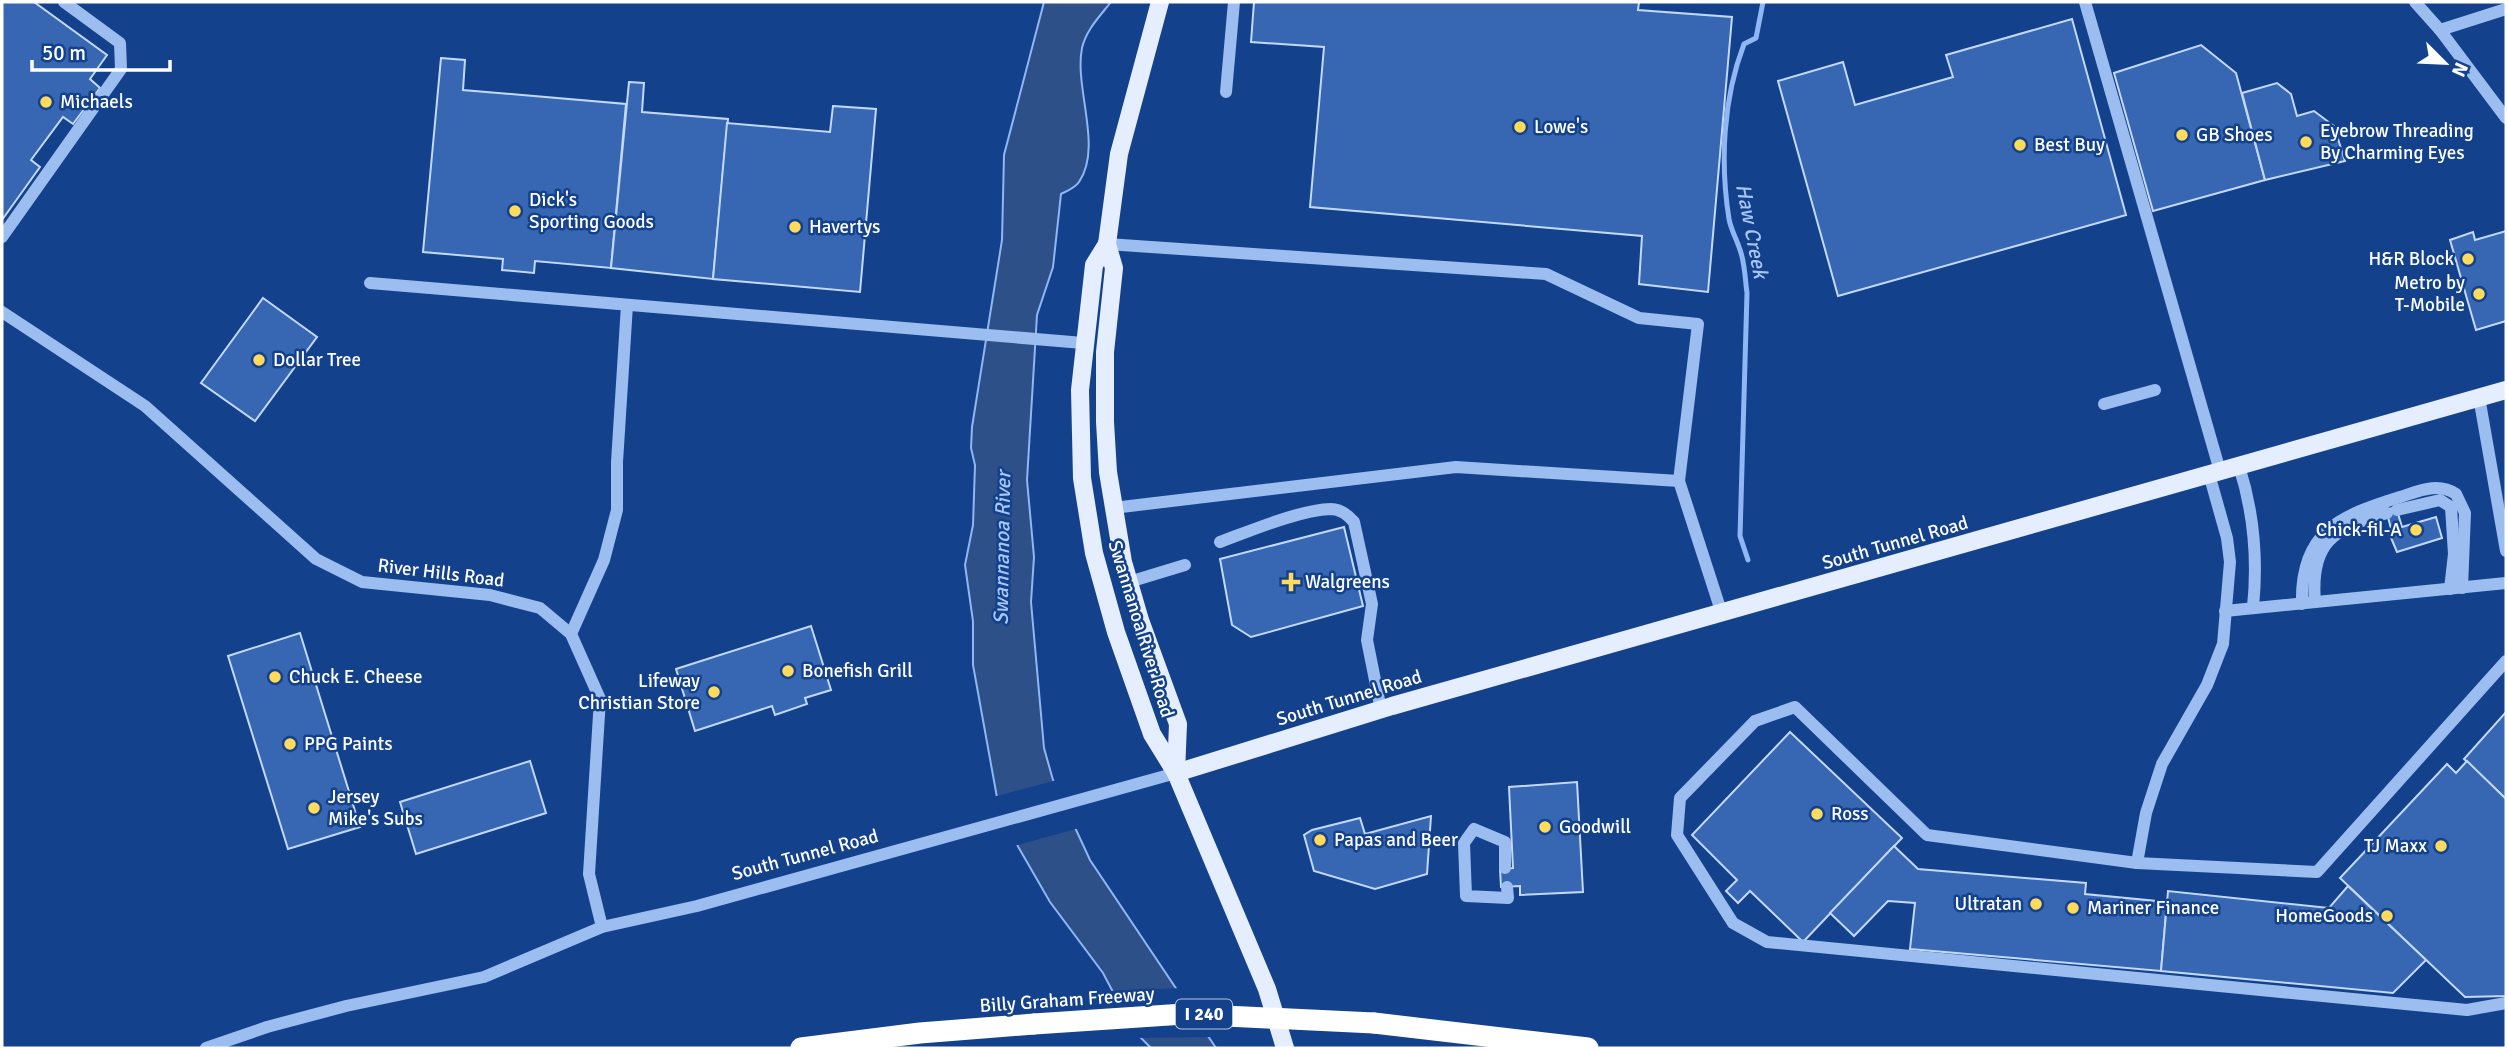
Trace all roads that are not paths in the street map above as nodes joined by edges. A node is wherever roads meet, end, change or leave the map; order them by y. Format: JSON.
{"nodes":[{"id":1,"x":64,"y":2,"type":"edge"},
{"id":2,"x":1160,"y":2,"type":"edge"},
{"id":3,"x":1234,"y":2,"type":"edge"},
{"id":4,"x":2085,"y":2,"type":"edge"},
{"id":5,"x":2415,"y":2,"type":"edge"},
{"id":6,"x":2506,"y":9,"type":"edge"},
{"id":7,"x":2440,"y":30,"type":"junction"},
{"id":8,"x":1226,"y":92,"type":"dead end"},
{"id":9,"x":2506,"y":118,"type":"edge"},
{"id":10,"x":2,"y":237,"type":"edge"},
{"id":11,"x":1107,"y":244,"type":"junction"},
{"id":12,"x":370,"y":282,"type":"dead end"},
{"id":13,"x":627,"y":305,"type":"junction"},
{"id":14,"x":2,"y":312,"type":"edge"},
{"id":15,"x":1083,"y":343,"type":"junction"},
{"id":16,"x":2155,"y":390,"type":"dead end"},
{"id":17,"x":2506,"y":390,"type":"edge"},
{"id":18,"x":2479,"y":397,"type":"junction"},
{"id":19,"x":2104,"y":404,"type":"dead end"},
{"id":20,"x":2239,"y":466,"type":"junction"},
{"id":21,"x":2214,"y":472,"type":"junction"},
{"id":22,"x":1679,"y":481,"type":"junction"},
{"id":23,"x":1113,"y":508,"type":"junction"},
{"id":24,"x":1220,"y":542,"type":"dead end"},
{"id":25,"x":2506,"y":551,"type":"edge"},
{"id":26,"x":1185,"y":565,"type":"dead end"},
{"id":27,"x":1129,"y":582,"type":"junction"},
{"id":28,"x":2506,"y":583,"type":"edge"},
{"id":29,"x":2456,"y":588,"type":"junction"},
{"id":30,"x":2308,"y":603,"type":"junction"},
{"id":31,"x":2253,"y":607,"type":"junction"},
{"id":32,"x":2225,"y":611,"type":"junction"},
{"id":33,"x":1722,"y":614,"type":"junction"},
{"id":34,"x":571,"y":634,"type":"junction"},
{"id":35,"x":2506,"y":661,"type":"edge"},
{"id":36,"x":1381,"y":710,"type":"junction"},
{"id":37,"x":1175,"y":773,"type":"junction"},
{"id":38,"x":2137,"y":863,"type":"junction"},
{"id":39,"x":1505,"y":869,"type":"dead end"},
{"id":40,"x":1507,"y":887,"type":"dead end"},
{"id":41,"x":602,"y":928,"type":"junction"},
{"id":42,"x":2506,"y":1003,"type":"edge"},
{"id":43,"x":206,"y":1048,"type":"edge"},
{"id":44,"x":801,"y":1048,"type":"edge"},
{"id":45,"x":1285,"y":1048,"type":"edge"},
{"id":46,"x":1588,"y":1048,"type":"edge"}],
"edges":[{"from":1,"to":10,"type":"street"},
{"from":2,"to":11,"type":"main road","name":"Swannanoa River Road"},
{"from":3,"to":8,"type":"street"},
{"from":4,"to":21,"type":"street"},
{"from":5,"to":7,"type":"street"},
{"from":6,"to":7,"type":"street"},
{"from":7,"to":9,"type":"street"},
{"from":11,"to":15,"type":"main road","name":"Swannanoa River Road"},
{"from":11,"to":22,"type":"street"},
{"from":11,"to":23,"type":"main road","name":"Swannanoa River Road"},
{"from":12,"to":13,"type":"street"},
{"from":13,"to":15,"type":"street"},
{"from":13,"to":34,"type":"street"},
{"from":14,"to":34,"type":"street","name":"River Hills Road"},
{"from":15,"to":37,"type":"main road","name":"Swannanoa River Road"},
{"from":16,"to":19,"type":"street"},
{"from":17,"to":18,"type":"main road","name":"South Tunnel Road"},
{"from":18,"to":20,"type":"main road","name":"South Tunnel Road"},
{"from":18,"to":25,"type":"street"},
{"from":20,"to":21,"type":"main road","name":"South Tunnel Road"},
{"from":20,"to":31,"type":"street"},
{"from":21,"to":32,"type":"street"},
{"from":21,"to":33,"type":"main road","name":"South Tunnel Road"},
{"from":22,"to":23,"type":"street"},
{"from":22,"to":33,"type":"street"},
{"from":23,"to":27,"type":"main road","name":"Swannanoa River Road"},
{"from":24,"to":36,"type":"street"},
{"from":26,"to":27,"type":"street"},
{"from":27,"to":37,"type":"main road","name":"Swannanoa River Road"},
{"from":28,"to":29,"type":"street"},
{"from":29,"to":30,"type":"street"},
{"from":29,"to":30,"type":"street"},
{"from":29,"to":30,"type":"street"},
{"from":30,"to":31,"type":"street"},
{"from":31,"to":32,"type":"street"},
{"from":32,"to":38,"type":"street"},
{"from":33,"to":36,"type":"main road","name":"South Tunnel Road"},
{"from":34,"to":41,"type":"street","name":"River Hills Road"},
{"from":35,"to":38,"type":"street"},
{"from":36,"to":37,"type":"main road","name":"South Tunnel Road"},
{"from":37,"to":41,"type":"street","name":"South Tunnel Road"},
{"from":37,"to":45,"type":"main road","name":"Swannanoa River Road"},
{"from":38,"to":42,"type":"street"},
{"from":39,"to":40,"type":"street"},
{"from":41,"to":43,"type":"street","name":"South Tunnel Road"},
{"from":44,"to":46,"type":"highway","name":"Billy Graham Freeway","number":"I 240","bridge":true}]}
